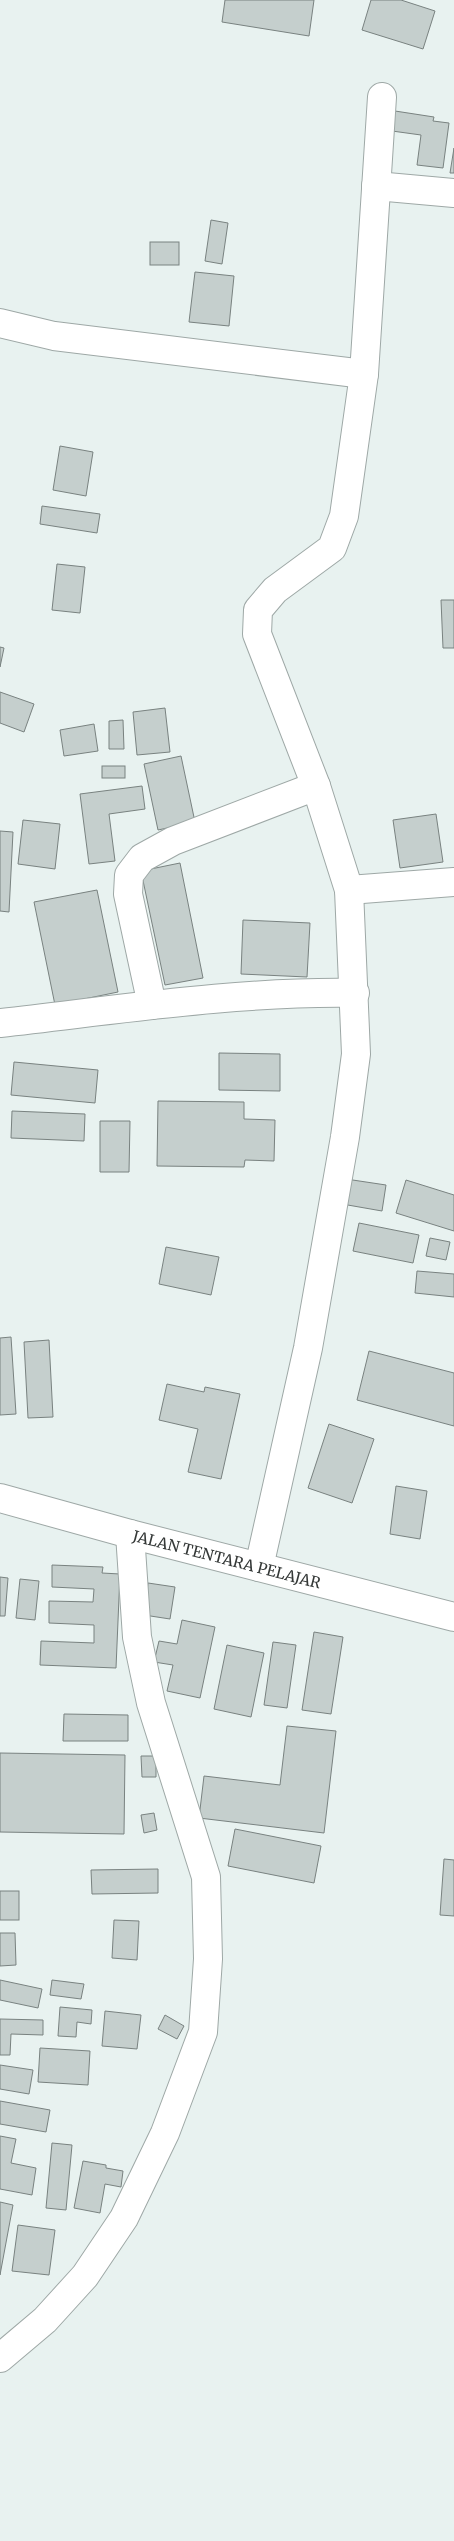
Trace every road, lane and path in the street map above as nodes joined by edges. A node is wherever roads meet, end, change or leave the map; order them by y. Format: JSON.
{"nodes":[{"id":1,"x":382,"y":97,"type":"dead end"},
{"id":2,"x":376,"y":186,"type":"junction"},
{"id":3,"x":454,"y":193,"type":"edge"},
{"id":4,"x":0,"y":323,"type":"edge"},
{"id":5,"x":364,"y":374,"type":"junction"},
{"id":6,"x":316,"y":786,"type":"junction"},
{"id":7,"x":454,"y":882,"type":"edge"},
{"id":8,"x":349,"y":890,"type":"junction"},
{"id":9,"x":354,"y":993,"type":"junction"},
{"id":10,"x":152,"y":1006,"type":"junction"},
{"id":11,"x":0,"y":1023,"type":"edge"},
{"id":12,"x":0,"y":1498,"type":"edge"},
{"id":13,"x":130,"y":1534,"type":"junction"},
{"id":14,"x":259,"y":1567,"type":"junction"},
{"id":15,"x":454,"y":1617,"type":"edge"},
{"id":16,"x":0,"y":2358,"type":"edge"}],
"edges":[{"from":1,"to":2,"type":"street"},
{"from":2,"to":3,"type":"street"},
{"from":2,"to":5,"type":"street"},
{"from":4,"to":5,"type":"street"},
{"from":5,"to":6,"type":"street"},
{"from":6,"to":8,"type":"street"},
{"from":6,"to":10,"type":"street"},
{"from":7,"to":8,"type":"street"},
{"from":8,"to":9,"type":"street"},
{"from":9,"to":10,"type":"street"},
{"from":9,"to":14,"type":"street"},
{"from":10,"to":11,"type":"street"},
{"from":12,"to":13,"type":"street","name":"JALAN TENTARA PELAJAR"},
{"from":13,"to":14,"type":"street","name":"JALAN TENTARA PELAJAR"},
{"from":13,"to":16,"type":"street"},
{"from":14,"to":15,"type":"street","name":"JALAN TENTARA PELAJAR"}]}
